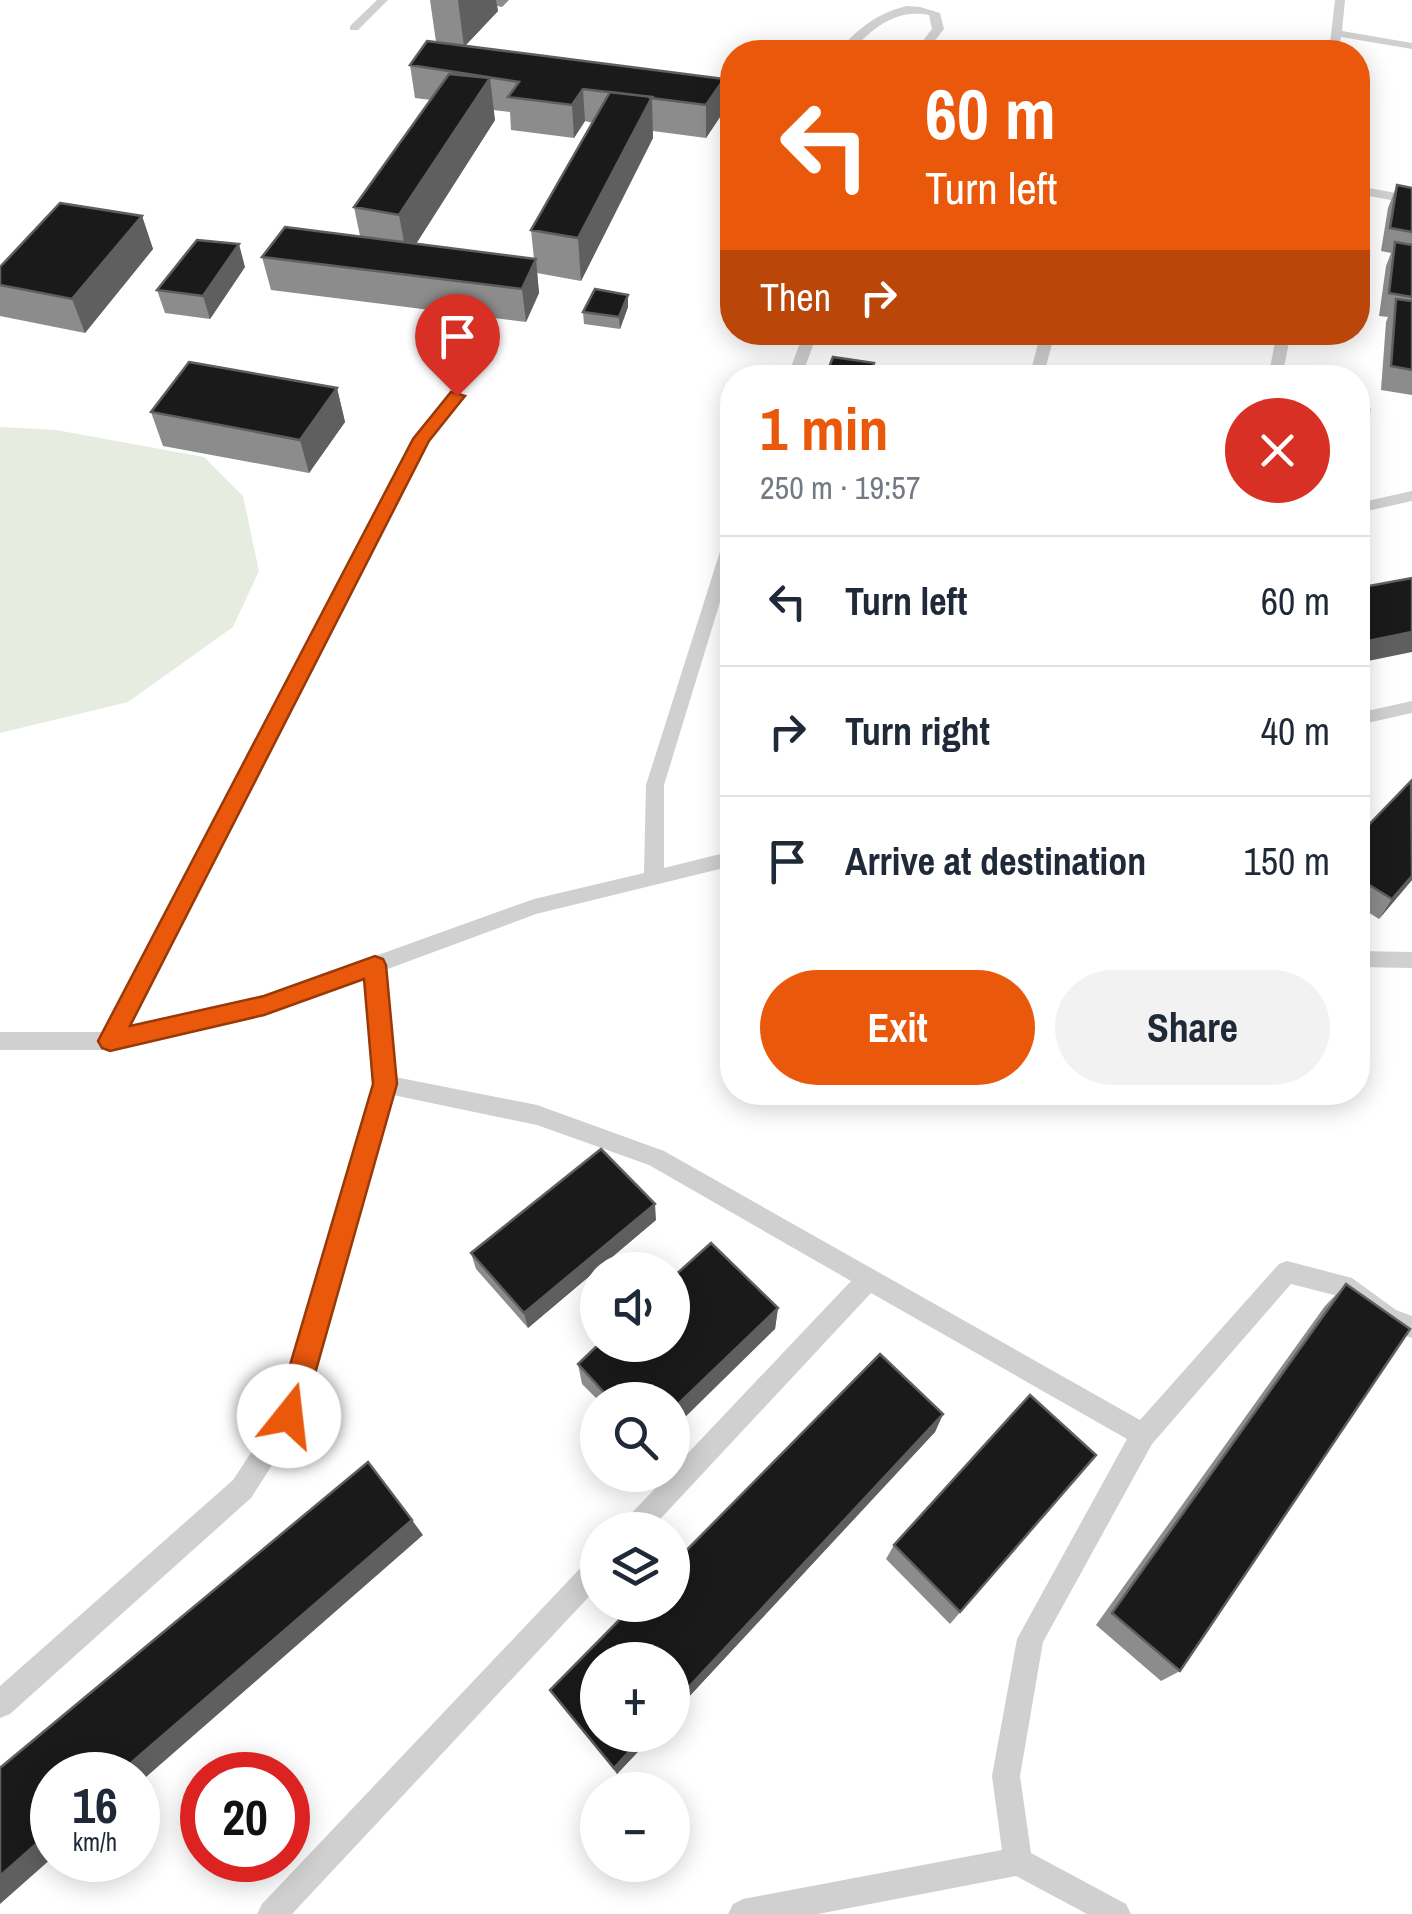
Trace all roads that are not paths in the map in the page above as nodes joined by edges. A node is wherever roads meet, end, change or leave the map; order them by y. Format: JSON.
{"nodes":[{"id":1,"x":383,"y":0,"type":"edge"},
{"id":2,"x":1340,"y":0,"type":"edge"},
{"id":3,"x":922,"y":2,"type":"edge"},
{"id":4,"x":354,"y":28,"type":"dead end"},
{"id":5,"x":1336,"y":33,"type":"junction"},
{"id":6,"x":855,"y":40,"type":"edge"},
{"id":7,"x":929,"y":40,"type":"edge"},
{"id":8,"x":1335,"y":40,"type":"edge"},
{"id":9,"x":1412,"y":46,"type":"edge"},
{"id":10,"x":1370,"y":192,"type":"edge"},
{"id":11,"x":1412,"y":200,"type":"edge"},
{"id":12,"x":457,"y":396,"type":"dead end"},
{"id":13,"x":1412,"y":496,"type":"edge"},
{"id":14,"x":1370,"y":505,"type":"edge"},
{"id":15,"x":720,"y":577,"type":"edge"},
{"id":16,"x":1412,"y":707,"type":"edge"},
{"id":17,"x":1370,"y":716,"type":"edge"},
{"id":18,"x":720,"y":863,"type":"edge"},
{"id":19,"x":654,"y":877,"type":"junction"},
{"id":20,"x":1370,"y":959,"type":"edge"},
{"id":21,"x":1412,"y":960,"type":"edge"},
{"id":22,"x":375,"y":965,"type":"junction"},
{"id":23,"x":0,"y":1040,"type":"edge"},
{"id":24,"x":110,"y":1041,"type":"junction"},
{"id":25,"x":385,"y":1084,"type":"junction"},
{"id":26,"x":869,"y":1279,"type":"junction"},
{"id":27,"x":1412,"y":1327,"type":"edge"},
{"id":28,"x":1143,"y":1435,"type":"junction"},
{"id":29,"x":650,"y":1512,"type":"edge"},
{"id":30,"x":580,"y":1587,"type":"edge"},
{"id":31,"x":0,"y":1704,"type":"edge"},
{"id":32,"x":1018,"y":1861,"type":"junction"},
{"id":33,"x":272,"y":1914,"type":"edge"},
{"id":34,"x":743,"y":1914,"type":"edge"},
{"id":35,"x":1116,"y":1914,"type":"edge"}],
"edges":[{"from":1,"to":4,"type":"lane"},
{"from":2,"to":5,"type":"lane"},
{"from":3,"to":6,"type":"lane"},
{"from":3,"to":7,"type":"lane"},
{"from":5,"to":8,"type":"lane"},
{"from":5,"to":9,"type":"lane"},
{"from":10,"to":11,"type":"lane"},
{"from":12,"to":24,"type":"lane"},
{"from":13,"to":14,"type":"lane"},
{"from":15,"to":19,"type":"lane"},
{"from":16,"to":17,"type":"lane"},
{"from":18,"to":19,"type":"lane"},
{"from":19,"to":22,"type":"lane"},
{"from":20,"to":21,"type":"lane"},
{"from":22,"to":24,"type":"lane"},
{"from":22,"to":25,"type":"lane"},
{"from":23,"to":24,"type":"lane"},
{"from":25,"to":26,"type":"lane"},
{"from":25,"to":31,"type":"lane"},
{"from":26,"to":28,"type":"lane"},
{"from":26,"to":29,"type":"lane"},
{"from":27,"to":28,"type":"lane"},
{"from":28,"to":32,"type":"lane"},
{"from":30,"to":33,"type":"lane"},
{"from":32,"to":34,"type":"lane"},
{"from":32,"to":35,"type":"lane"}]}
